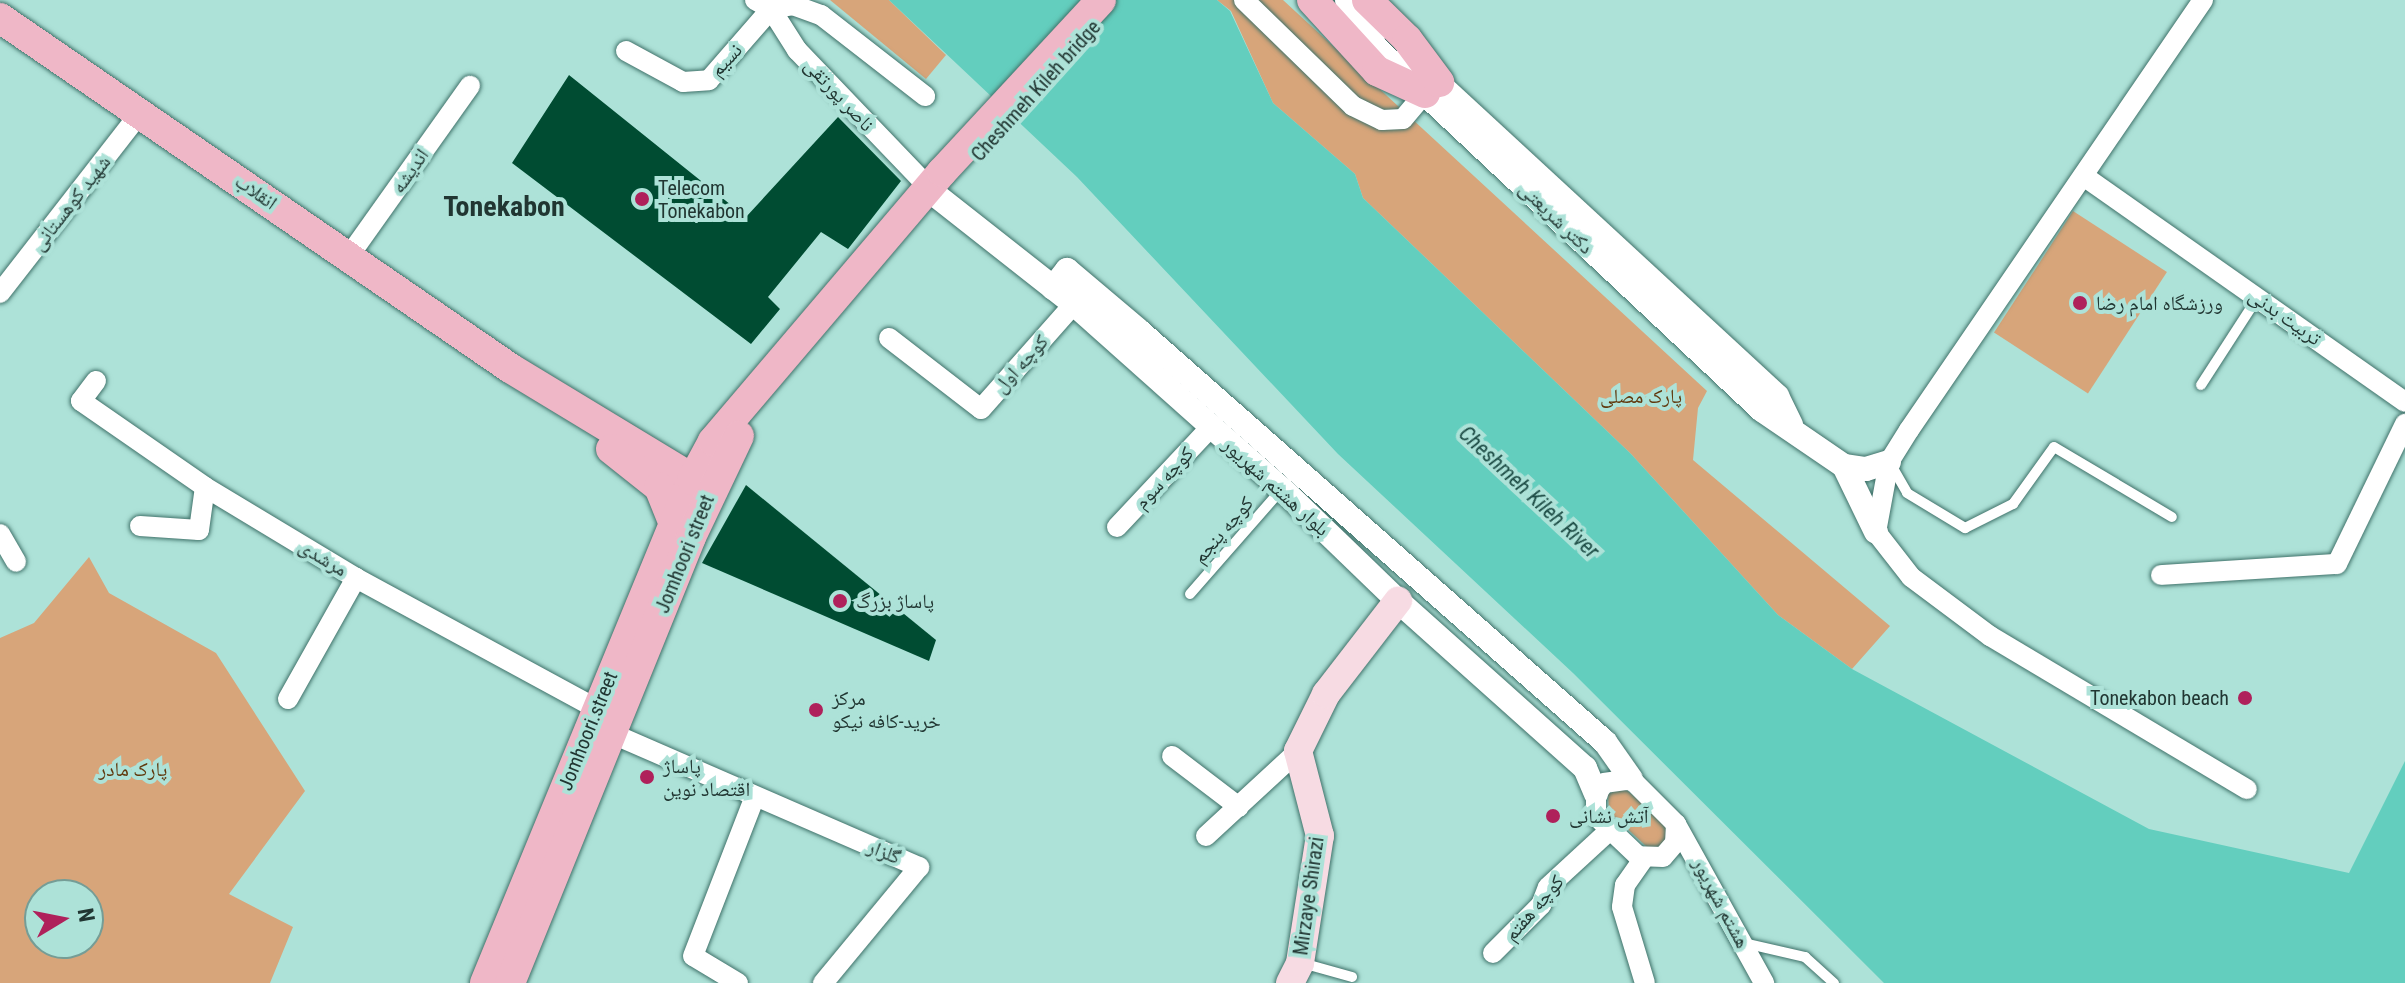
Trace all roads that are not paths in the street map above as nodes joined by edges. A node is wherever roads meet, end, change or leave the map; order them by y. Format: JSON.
{"nodes":[{"id":1,"x":1101,"y":0,"type":"edge"},
{"id":2,"x":1119,"y":0,"type":"edge"},
{"id":3,"x":1244,"y":0,"type":"edge"},
{"id":4,"x":1312,"y":0,"type":"edge"},
{"id":5,"x":1329,"y":0,"type":"edge"},
{"id":6,"x":1347,"y":0,"type":"edge"},
{"id":7,"x":1367,"y":0,"type":"edge"},
{"id":8,"x":2203,"y":0,"type":"edge"},
{"id":9,"x":763,"y":5,"type":"edge"},
{"id":10,"x":0,"y":18,"type":"edge"},
{"id":11,"x":626,"y":51,"type":"dead end"},
{"id":12,"x":470,"y":86,"type":"dead end"},
{"id":13,"x":1432,"y":88,"type":"junction"},
{"id":14,"x":925,"y":96,"type":"dead end"},
{"id":15,"x":141,"y":112,"type":"junction"},
{"id":16,"x":2085,"y":177,"type":"junction"},
{"id":17,"x":940,"y":185,"type":"junction"},
{"id":18,"x":349,"y":256,"type":"junction"},
{"id":19,"x":1060,"y":279,"type":"junction"},
{"id":20,"x":0,"y":293,"type":"edge"},
{"id":21,"x":2258,"y":297,"type":"junction"},
{"id":22,"x":1074,"y":304,"type":"junction"},
{"id":23,"x":889,"y":338,"type":"dead end"},
{"id":24,"x":510,"y":368,"type":"junction"},
{"id":25,"x":96,"y":381,"type":"dead end"},
{"id":26,"x":2201,"y":385,"type":"dead end"},
{"id":27,"x":2405,"y":402,"type":"edge"},
{"id":28,"x":2405,"y":424,"type":"edge"},
{"id":29,"x":1210,"y":428,"type":"junction"},
{"id":30,"x":1889,"y":462,"type":"junction"},
{"id":31,"x":1844,"y":466,"type":"junction"},
{"id":32,"x":702,"y":485,"type":"junction"},
{"id":33,"x":205,"y":487,"type":"junction"},
{"id":34,"x":1282,"y":489,"type":"junction"},
{"id":35,"x":2172,"y":517,"type":"dead end"},
{"id":36,"x":674,"y":524,"type":"junction"},
{"id":37,"x":140,"y":526,"type":"dead end"},
{"id":38,"x":1117,"y":527,"type":"dead end"},
{"id":39,"x":1876,"y":532,"type":"junction"},
{"id":40,"x":0,"y":534,"type":"edge"},
{"id":41,"x":16,"y":562,"type":"dead end"},
{"id":42,"x":2161,"y":575,"type":"dead end"},
{"id":43,"x":356,"y":578,"type":"junction"},
{"id":44,"x":1190,"y":594,"type":"dead end"},
{"id":45,"x":1398,"y":601,"type":"junction"},
{"id":46,"x":288,"y":699,"type":"dead end"},
{"id":47,"x":605,"y":722,"type":"junction"},
{"id":48,"x":1298,"y":751,"type":"junction"},
{"id":49,"x":1172,"y":756,"type":"dead end"},
{"id":50,"x":1631,"y":779,"type":"junction"},
{"id":51,"x":2247,"y":789,"type":"dead end"},
{"id":52,"x":1596,"y":794,"type":"junction"},
{"id":53,"x":754,"y":799,"type":"junction"},
{"id":54,"x":1239,"y":807,"type":"junction"},
{"id":55,"x":1676,"y":824,"type":"junction"},
{"id":56,"x":1610,"y":830,"type":"junction"},
{"id":57,"x":1206,"y":836,"type":"dead end"},
{"id":58,"x":1644,"y":858,"type":"junction"},
{"id":59,"x":1742,"y":943,"type":"junction"},
{"id":60,"x":1493,"y":953,"type":"dead end"},
{"id":61,"x":1295,"y":973,"type":"edge"},
{"id":62,"x":1352,"y":977,"type":"dead end"},
{"id":63,"x":485,"y":983,"type":"edge"},
{"id":64,"x":510,"y":983,"type":"edge"},
{"id":65,"x":738,"y":983,"type":"edge"},
{"id":66,"x":823,"y":983,"type":"edge"},
{"id":67,"x":1645,"y":983,"type":"edge"},
{"id":68,"x":1764,"y":983,"type":"edge"},
{"id":69,"x":1834,"y":983,"type":"edge"}],
"edges":[{"from":1,"to":17,"type":"main road","name":"Cheshmeh Kileh bridge"},
{"from":2,"to":17,"type":"main road","name":"Cheshmeh Kileh bridge"},
{"from":3,"to":13,"type":"street"},
{"from":4,"to":13,"type":"main road"},
{"from":5,"to":13,"type":"street","name":"دکتر شریعتی"},
{"from":6,"to":13,"type":"street","name":"دکتر شریعتی"},
{"from":7,"to":13,"type":"main road"},
{"from":8,"to":16,"type":"street"},
{"from":9,"to":11,"type":"street","name":"نسیم"},
{"from":9,"to":14,"type":"street"},
{"from":9,"to":17,"type":"street","name":"ناصر پورتقی"},
{"from":10,"to":15,"type":"main road","name":"انقلاب"},
{"from":12,"to":18,"type":"street","name":"اندیشه"},
{"from":13,"to":31,"type":"street","name":"دکتر شریعتی"},
{"from":15,"to":18,"type":"main road","name":"انقلاب"},
{"from":15,"to":20,"type":"street","name":"شهید کوهستانی"},
{"from":16,"to":21,"type":"street","name":"تربیت بدنی"},
{"from":16,"to":30,"type":"street"},
{"from":17,"to":19,"type":"street","name":"بلوار هشتم شهریور"},
{"from":17,"to":32,"type":"main road","name":"Jomhoori street"},
{"from":18,"to":24,"type":"main road","name":"انقلاب"},
{"from":19,"to":22,"type":"street","name":"بلوار هشتم شهریور"},
{"from":19,"to":50,"type":"street","name":"بلوار هشتم شهریور"},
{"from":21,"to":26,"type":"lane"},
{"from":21,"to":27,"type":"street","name":"تربیت بدنی"},
{"from":22,"to":23,"type":"street","name":"کوچه اول"},
{"from":22,"to":29,"type":"street","name":"بلوار هشتم شهریور"},
{"from":24,"to":32,"type":"main road","name":"انقلاب"},
{"from":24,"to":36,"type":"main road","name":"انقلاب"},
{"from":25,"to":33,"type":"street","name":"مرشدی"},
{"from":28,"to":42,"type":"street"},
{"from":29,"to":34,"type":"street","name":"بلوار هشتم شهریور"},
{"from":29,"to":38,"type":"street","name":"کوچه سوم"},
{"from":30,"to":31,"type":"street"},
{"from":30,"to":35,"type":"lane"},
{"from":30,"to":39,"type":"street"},
{"from":31,"to":39,"type":"street","name":"دکتر شریعتی"},
{"from":32,"to":36,"type":"main road","name":"Jomhoori.street"},
{"from":32,"to":47,"type":"main road","name":"Jomhoori street"},
{"from":33,"to":37,"type":"street"},
{"from":33,"to":43,"type":"street","name":"مرشدی"},
{"from":34,"to":44,"type":"lane","name":"کوچه پنجم"},
{"from":34,"to":45,"type":"street","name":"بلوار هشتم شهریور"},
{"from":36,"to":47,"type":"main road","name":"Jomhoori.street"},
{"from":39,"to":51,"type":"street"},
{"from":40,"to":41,"type":"street"},
{"from":43,"to":46,"type":"street"},
{"from":43,"to":47,"type":"street","name":"مرشدی"},
{"from":45,"to":48,"type":"main road"},
{"from":45,"to":52,"type":"street","name":"بلوار هشتم شهریور"},
{"from":47,"to":53,"type":"street","name":"گلزار"},
{"from":47,"to":63,"type":"main road","name":"Jomhoori.street"},
{"from":47,"to":64,"type":"main road","name":"Jomhoori street"},
{"from":48,"to":54,"type":"street"},
{"from":48,"to":61,"type":"main road","name":"Mirzaye Shirazi"},
{"from":49,"to":54,"type":"street"},
{"from":50,"to":52,"type":"street"},
{"from":50,"to":55,"type":"street","name":"هشتم شهریور"},
{"from":52,"to":56,"type":"street"},
{"from":53,"to":65,"type":"street"},
{"from":53,"to":66,"type":"street","name":"گلزار"},
{"from":54,"to":57,"type":"street"},
{"from":55,"to":58,"type":"street"},
{"from":55,"to":59,"type":"street","name":"هشتم شهریور"},
{"from":56,"to":58,"type":"street"},
{"from":56,"to":60,"type":"street","name":"کوچه هفتم"},
{"from":58,"to":67,"type":"street"},
{"from":59,"to":68,"type":"street","name":"هشتم شهریور"},
{"from":59,"to":69,"type":"lane"},
{"from":61,"to":62,"type":"lane"}]}
